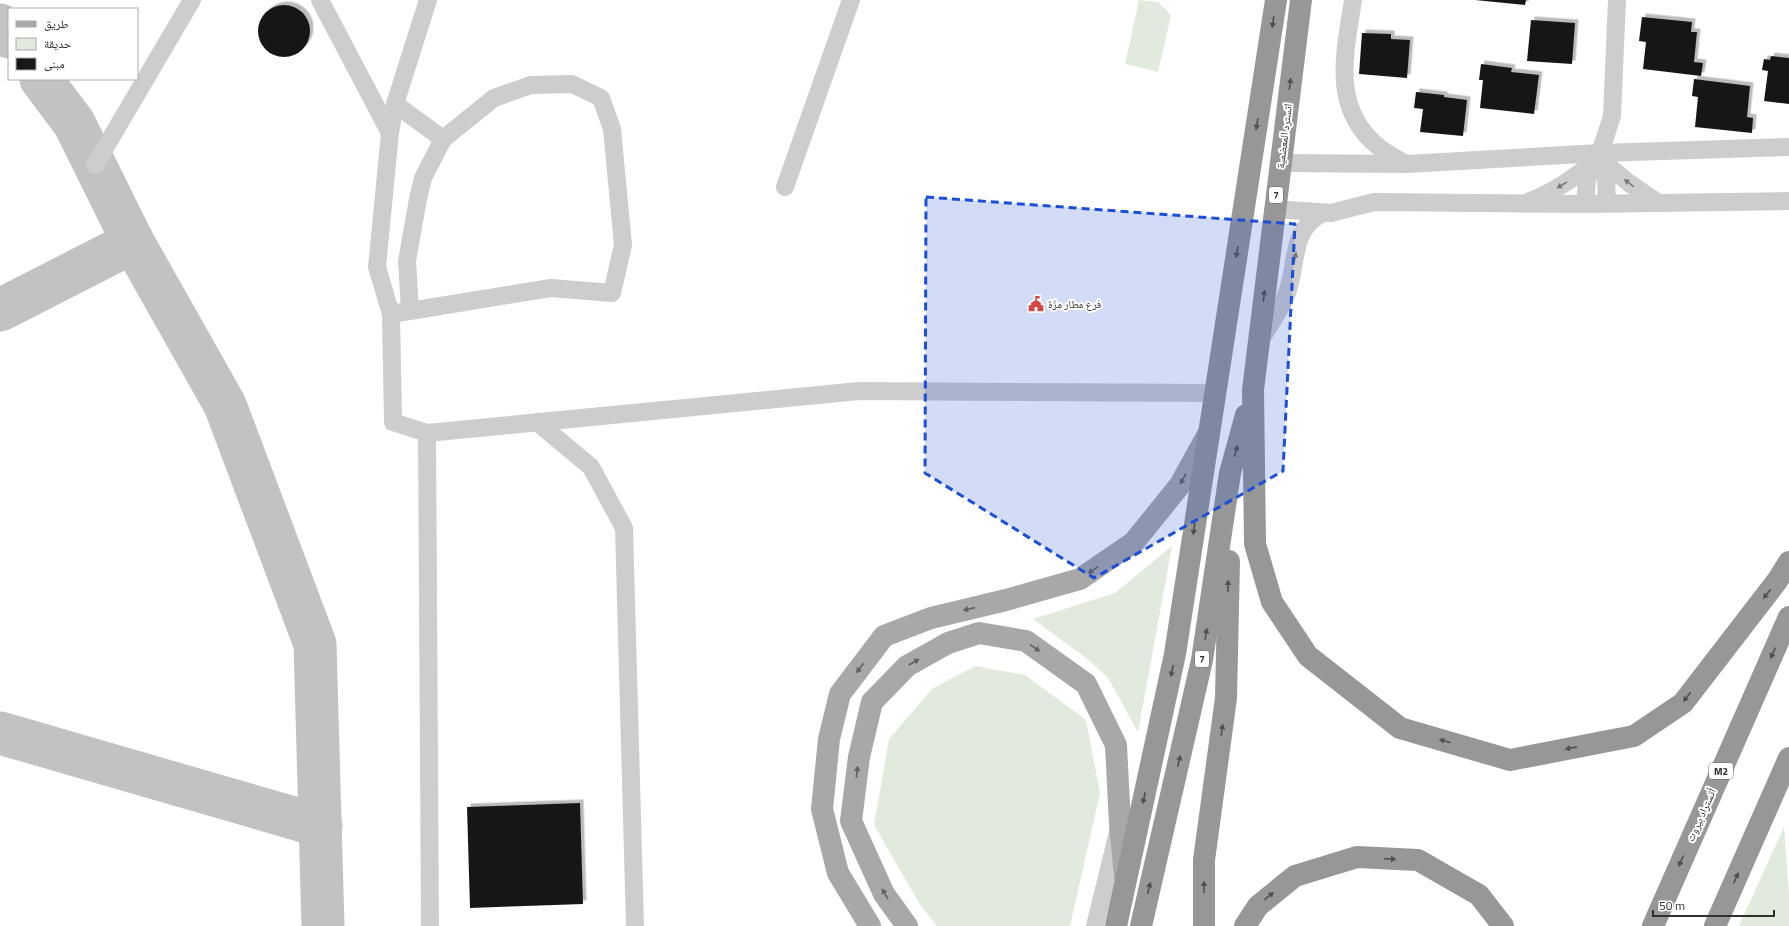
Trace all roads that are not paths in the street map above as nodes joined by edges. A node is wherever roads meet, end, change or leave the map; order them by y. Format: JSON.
{"nodes":[{"id":1,"x":192,"y":0,"type":"edge"},
{"id":2,"x":320,"y":0,"type":"edge"},
{"id":3,"x":428,"y":0,"type":"edge"},
{"id":4,"x":851,"y":0,"type":"edge"},
{"id":5,"x":1276,"y":0,"type":"edge"},
{"id":6,"x":1301,"y":0,"type":"edge"},
{"id":7,"x":1353,"y":0,"type":"edge"},
{"id":8,"x":1617,"y":0,"type":"edge"},
{"id":9,"x":395,"y":104,"type":"junction"},
{"id":10,"x":390,"y":133,"type":"junction"},
{"id":11,"x":443,"y":139,"type":"junction"},
{"id":12,"x":1789,"y":147,"type":"edge"},
{"id":13,"x":1599,"y":159,"type":"junction"},
{"id":14,"x":1280,"y":163,"type":"junction"},
{"id":15,"x":1407,"y":164,"type":"junction"},
{"id":16,"x":95,"y":165,"type":"dead end"},
{"id":17,"x":785,"y":187,"type":"dead end"},
{"id":18,"x":1789,"y":201,"type":"edge"},
{"id":19,"x":1658,"y":202,"type":"junction"},
{"id":20,"x":1608,"y":203,"type":"junction"},
{"id":21,"x":1520,"y":204,"type":"junction"},
{"id":22,"x":1585,"y":204,"type":"junction"},
{"id":23,"x":1275,"y":209,"type":"junction"},
{"id":24,"x":1324,"y":213,"type":"junction"},
{"id":25,"x":410,"y":311,"type":"junction"},
{"id":26,"x":391,"y":314,"type":"junction"},
{"id":27,"x":1258,"y":344,"type":"junction"},
{"id":28,"x":1253,"y":390,"type":"junction"},
{"id":29,"x":1214,"y":393,"type":"junction"},
{"id":30,"x":537,"y":422,"type":"junction"},
{"id":31,"x":1208,"y":432,"type":"junction"},
{"id":32,"x":427,"y":433,"type":"junction"},
{"id":33,"x":1230,"y":472,"type":"junction"},
{"id":34,"x":1789,"y":562,"type":"edge"},
{"id":35,"x":1789,"y":617,"type":"edge"},
{"id":36,"x":1789,"y":758,"type":"edge"},
{"id":37,"x":1120,"y":824,"type":"junction"},
{"id":38,"x":1126,"y":882,"type":"junction"},
{"id":39,"x":430,"y":926,"type":"edge"},
{"id":40,"x":635,"y":926,"type":"edge"},
{"id":41,"x":870,"y":926,"type":"edge"},
{"id":42,"x":907,"y":926,"type":"edge"},
{"id":43,"x":1095,"y":926,"type":"edge"},
{"id":44,"x":1116,"y":926,"type":"edge"},
{"id":45,"x":1141,"y":926,"type":"edge"},
{"id":46,"x":1204,"y":926,"type":"edge"},
{"id":47,"x":1245,"y":926,"type":"edge"},
{"id":48,"x":1503,"y":926,"type":"edge"},
{"id":49,"x":1653,"y":926,"type":"edge"},
{"id":50,"x":1715,"y":926,"type":"edge"}],
"edges":[{"from":1,"to":16,"type":"street"},
{"from":2,"to":10,"type":"street"},
{"from":3,"to":9,"type":"street"},
{"from":4,"to":17,"type":"street"},
{"from":5,"to":29,"type":"highway","one_way":true},
{"from":14,"to":6,"type":"highway","name":"اتسترد المعضمية","number":"7","one_way":true},
{"from":7,"to":15,"type":"street"},
{"from":8,"to":13,"type":"street"},
{"from":9,"to":10,"type":"street"},
{"from":9,"to":11,"type":"street"},
{"from":10,"to":26,"type":"street"},
{"from":11,"to":25,"type":"street"},
{"from":11,"to":25,"type":"street"},
{"from":12,"to":13,"type":"street"},
{"from":13,"to":15,"type":"street"},
{"from":19,"to":13,"type":"street","one_way":true},
{"from":13,"to":20,"type":"street"},
{"from":13,"to":21,"type":"street","one_way":true},
{"from":13,"to":22,"type":"street"},
{"from":14,"to":15,"type":"street"},
{"from":14,"to":23,"type":"highway","name":"اتسترد المعضمية","number":"7"},
{"from":18,"to":19,"type":"street"},
{"from":19,"to":20,"type":"street"},
{"from":20,"to":22,"type":"street"},
{"from":21,"to":22,"type":"street"},
{"from":21,"to":24,"type":"street"},
{"from":23,"to":24,"type":"street"},
{"from":27,"to":23,"type":"highway","name":"اتسترد المعضمية","number":"7","one_way":true},
{"from":27,"to":24,"type":"street","one_way":true},
{"from":25,"to":26,"type":"street"},
{"from":26,"to":32,"type":"street"},
{"from":27,"to":28,"type":"highway","name":"اتسترد المعضمية","number":"7"},
{"from":33,"to":28,"type":"highway","number":"7","one_way":true},
{"from":34,"to":28,"type":"highway","one_way":true},
{"from":29,"to":30,"type":"street"},
{"from":29,"to":31,"type":"highway"},
{"from":30,"to":32,"type":"street"},
{"from":30,"to":40,"type":"street"},
{"from":31,"to":38,"type":"highway","one_way":true},
{"from":31,"to":41,"type":"main road","one_way":true},
{"from":32,"to":39,"type":"street"},
{"from":45,"to":33,"type":"highway","number":"7","one_way":true},
{"from":46,"to":33,"type":"highway","one_way":true},
{"from":35,"to":49,"type":"highway","name":"أتستراد بيروت","number":"M2","one_way":true},
{"from":50,"to":36,"type":"highway","one_way":true},
{"from":37,"to":38,"type":"main road"},
{"from":42,"to":37,"type":"main road","one_way":true},
{"from":37,"to":43,"type":"street"},
{"from":38,"to":44,"type":"highway"},
{"from":47,"to":48,"type":"highway","one_way":true}]}
